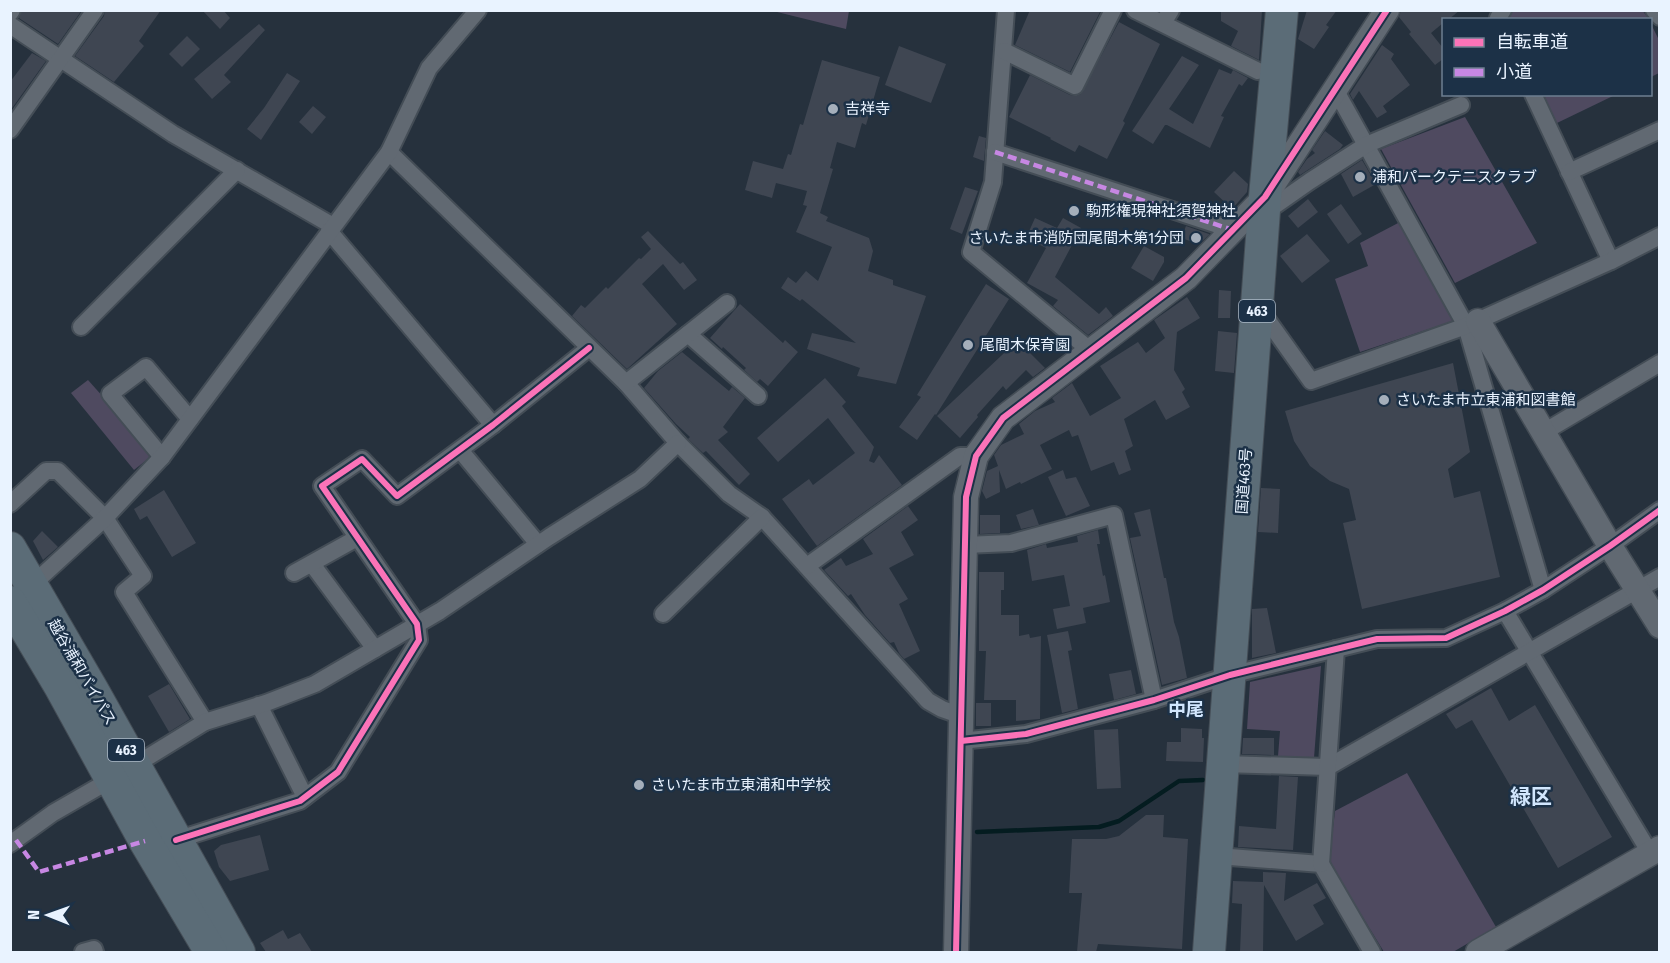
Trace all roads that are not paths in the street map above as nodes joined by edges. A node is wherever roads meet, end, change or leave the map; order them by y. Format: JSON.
{"nodes":[{"id":1,"x":95,"y":10,"type":"edge"},
{"id":2,"x":478,"y":10,"type":"edge"},
{"id":3,"x":1006,"y":10,"type":"edge"},
{"id":4,"x":1113,"y":10,"type":"edge"},
{"id":5,"x":1135,"y":10,"type":"edge"},
{"id":6,"x":1282,"y":10,"type":"edge"},
{"id":7,"x":1387,"y":10,"type":"edge"},
{"id":8,"x":1654,"y":10,"type":"edge"},
{"id":9,"x":1167,"y":17,"type":"edge"},
{"id":10,"x":1659,"y":17,"type":"edge"},
{"id":11,"x":10,"y":25,"type":"edge"},
{"id":12,"x":1004,"y":51,"type":"junction"},
{"id":13,"x":60,"y":59,"type":"junction"},
{"id":14,"x":1266,"y":75,"type":"junction"},
{"id":15,"x":1335,"y":89,"type":"junction"},
{"id":16,"x":1534,"y":96,"type":"edge"},
{"id":17,"x":1461,"y":105,"type":"dead end"},
{"id":18,"x":10,"y":130,"type":"edge"},
{"id":19,"x":1659,"y":130,"type":"edge"},
{"id":20,"x":1366,"y":146,"type":"junction"},
{"id":21,"x":389,"y":152,"type":"junction"},
{"id":22,"x":995,"y":152,"type":"junction"},
{"id":23,"x":237,"y":170,"type":"junction"},
{"id":24,"x":1569,"y":172,"type":"junction"},
{"id":25,"x":1264,"y":205,"type":"junction"},
{"id":26,"x":331,"y":229,"type":"junction"},
{"id":27,"x":1233,"y":230,"type":"junction"},
{"id":28,"x":1659,"y":236,"type":"edge"},
{"id":29,"x":1611,"y":261,"type":"junction"},
{"id":30,"x":727,"y":303,"type":"dead end"},
{"id":31,"x":1257,"y":306,"type":"junction"},
{"id":32,"x":1472,"y":324,"type":"junction"},
{"id":33,"x":81,"y":327,"type":"dead end"},
{"id":34,"x":688,"y":334,"type":"junction"},
{"id":35,"x":589,"y":348,"type":"junction"},
{"id":36,"x":1091,"y":351,"type":"junction"},
{"id":37,"x":1659,"y":363,"type":"edge"},
{"id":38,"x":626,"y":383,"type":"junction"},
{"id":39,"x":758,"y":396,"type":"dead end"},
{"id":40,"x":190,"y":419,"type":"junction"},
{"id":41,"x":494,"y":425,"type":"junction"},
{"id":42,"x":1544,"y":432,"type":"junction"},
{"id":43,"x":678,"y":443,"type":"junction"},
{"id":44,"x":460,"y":450,"type":"junction"},
{"id":45,"x":976,"y":456,"type":"junction"},
{"id":46,"x":162,"y":457,"type":"junction"},
{"id":47,"x":10,"y":504,"type":"edge"},
{"id":48,"x":1659,"y":510,"type":"edge"},
{"id":49,"x":762,"y":517,"type":"junction"},
{"id":50,"x":105,"y":518,"type":"junction"},
{"id":51,"x":357,"y":538,"type":"junction"},
{"id":52,"x":538,"y":544,"type":"junction"},
{"id":53,"x":965,"y":545,"type":"junction"},
{"id":54,"x":1610,"y":546,"type":"junction"},
{"id":55,"x":10,"y":548,"type":"edge"},
{"id":56,"x":312,"y":564,"type":"junction"},
{"id":57,"x":807,"y":566,"type":"junction"},
{"id":58,"x":294,"y":573,"type":"dead end"},
{"id":59,"x":1659,"y":577,"type":"edge"},
{"id":60,"x":1543,"y":590,"type":"junction"},
{"id":61,"x":1638,"y":590,"type":"junction"},
{"id":62,"x":21,"y":594,"type":"edge"},
{"id":63,"x":1504,"y":611,"type":"junction"},
{"id":64,"x":663,"y":614,"type":"dead end"},
{"id":65,"x":417,"y":624,"type":"junction"},
{"id":66,"x":1659,"y":626,"type":"edge"},
{"id":67,"x":375,"y":649,"type":"junction"},
{"id":68,"x":1336,"y":649,"type":"junction"},
{"id":69,"x":1530,"y":652,"type":"junction"},
{"id":70,"x":1230,"y":675,"type":"junction"},
{"id":71,"x":1154,"y":700,"type":"junction"},
{"id":72,"x":259,"y":705,"type":"junction"},
{"id":73,"x":962,"y":716,"type":"junction"},
{"id":74,"x":205,"y":722,"type":"junction"},
{"id":75,"x":961,"y":741,"type":"junction"},
{"id":76,"x":1223,"y":764,"type":"junction"},
{"id":77,"x":1328,"y":767,"type":"junction"},
{"id":78,"x":123,"y":772,"type":"junction"},
{"id":79,"x":305,"y":797,"type":"junction"},
{"id":80,"x":176,"y":840,"type":"junction"},
{"id":81,"x":10,"y":844,"type":"edge"},
{"id":82,"x":1655,"y":851,"type":"edge"},
{"id":83,"x":1217,"y":856,"type":"junction"},
{"id":84,"x":1321,"y":864,"type":"junction"},
{"id":85,"x":83,"y":952,"type":"edge"},
{"id":86,"x":95,"y":952,"type":"edge"},
{"id":87,"x":211,"y":952,"type":"edge"},
{"id":88,"x":239,"y":952,"type":"edge"},
{"id":89,"x":956,"y":952,"type":"edge"},
{"id":90,"x":1209,"y":952,"type":"edge"},
{"id":91,"x":1372,"y":952,"type":"edge"},
{"id":92,"x":1478,"y":952,"type":"edge"}],
"edges":[{"from":1,"to":13,"type":"street"},
{"from":2,"to":21,"type":"street"},
{"from":3,"to":12,"type":"street"},
{"from":4,"to":12,"type":"street"},
{"from":5,"to":9,"type":"street"},
{"from":6,"to":14,"type":"highway","name":"国道463号","number":"463"},
{"from":7,"to":15,"type":"street"},
{"from":8,"to":10,"type":"street"},
{"from":9,"to":14,"type":"street"},
{"from":11,"to":13,"type":"street"},
{"from":12,"to":22,"type":"street"},
{"from":13,"to":18,"type":"street"},
{"from":13,"to":23,"type":"street"},
{"from":14,"to":25,"type":"highway","name":"国道463号","number":"463"},
{"from":15,"to":20,"type":"street"},
{"from":15,"to":25,"type":"street"},
{"from":16,"to":24,"type":"street"},
{"from":17,"to":20,"type":"street"},
{"from":19,"to":24,"type":"street"},
{"from":20,"to":25,"type":"street"},
{"from":20,"to":32,"type":"street"},
{"from":21,"to":26,"type":"street"},
{"from":21,"to":35,"type":"street"},
{"from":22,"to":27,"type":"street"},
{"from":22,"to":36,"type":"street"},
{"from":23,"to":26,"type":"street"},
{"from":23,"to":33,"type":"street"},
{"from":24,"to":29,"type":"street"},
{"from":25,"to":27,"type":"street"},
{"from":25,"to":31,"type":"highway","name":"国道463号","number":"463"},
{"from":26,"to":40,"type":"street"},
{"from":26,"to":41,"type":"street"},
{"from":27,"to":36,"type":"street"},
{"from":28,"to":29,"type":"street"},
{"from":29,"to":32,"type":"street"},
{"from":30,"to":34,"type":"street"},
{"from":31,"to":32,"type":"street"},
{"from":31,"to":70,"type":"highway","name":"国道463号","number":"463"},
{"from":32,"to":42,"type":"street"},
{"from":32,"to":60,"type":"street"},
{"from":34,"to":38,"type":"street"},
{"from":34,"to":39,"type":"street"},
{"from":35,"to":38,"type":"street"},
{"from":35,"to":41,"type":"street"},
{"from":36,"to":45,"type":"street"},
{"from":37,"to":42,"type":"street"},
{"from":38,"to":43,"type":"street"},
{"from":40,"to":46,"type":"street"},
{"from":40,"to":46,"type":"street"},
{"from":41,"to":44,"type":"street"},
{"from":42,"to":54,"type":"street"},
{"from":43,"to":49,"type":"street"},
{"from":43,"to":52,"type":"street"},
{"from":44,"to":51,"type":"street"},
{"from":44,"to":52,"type":"street"},
{"from":45,"to":53,"type":"street"},
{"from":45,"to":57,"type":"street"},
{"from":46,"to":50,"type":"street"},
{"from":47,"to":50,"type":"street"},
{"from":48,"to":54,"type":"street"},
{"from":49,"to":57,"type":"street"},
{"from":49,"to":64,"type":"street"},
{"from":50,"to":62,"type":"street"},
{"from":50,"to":74,"type":"street"},
{"from":51,"to":56,"type":"street"},
{"from":51,"to":65,"type":"street"},
{"from":52,"to":65,"type":"street"},
{"from":53,"to":71,"type":"street"},
{"from":53,"to":73,"type":"street"},
{"from":54,"to":60,"type":"street"},
{"from":54,"to":61,"type":"street"},
{"from":55,"to":62,"type":"highway","name":"越谷浦和バイパス","number":"463"},
{"from":56,"to":58,"type":"street"},
{"from":56,"to":67,"type":"street"},
{"from":57,"to":73,"type":"street"},
{"from":59,"to":61,"type":"street"},
{"from":60,"to":63,"type":"street"},
{"from":61,"to":66,"type":"street"},
{"from":61,"to":69,"type":"street"},
{"from":62,"to":78,"type":"highway","name":"越谷浦和バイパス","number":"463"},
{"from":63,"to":68,"type":"street"},
{"from":63,"to":69,"type":"street"},
{"from":65,"to":67,"type":"street"},
{"from":65,"to":79,"type":"street"},
{"from":67,"to":72,"type":"street"},
{"from":68,"to":70,"type":"street"},
{"from":68,"to":77,"type":"street"},
{"from":69,"to":77,"type":"street"},
{"from":69,"to":82,"type":"street"},
{"from":70,"to":71,"type":"street"},
{"from":70,"to":76,"type":"highway","name":"国道463号","number":"463"},
{"from":71,"to":75,"type":"street"},
{"from":72,"to":74,"type":"street"},
{"from":72,"to":79,"type":"street"},
{"from":73,"to":75,"type":"street"},
{"from":74,"to":78,"type":"street"},
{"from":75,"to":89,"type":"street"},
{"from":76,"to":77,"type":"street"},
{"from":76,"to":83,"type":"highway","name":"国道463号","number":"463"},
{"from":77,"to":84,"type":"street"},
{"from":78,"to":80,"type":"highway","name":"越谷浦和バイパス","number":"463"},
{"from":78,"to":81,"type":"street"},
{"from":78,"to":87,"type":"highway","name":"越谷浦和バイパス","number":"463"},
{"from":79,"to":80,"type":"street"},
{"from":80,"to":88,"type":"highway","name":"越谷浦和バイパス","number":"463"},
{"from":82,"to":92,"type":"street"},
{"from":83,"to":84,"type":"street"},
{"from":83,"to":90,"type":"highway","name":"国道463号","number":"463"},
{"from":84,"to":91,"type":"street"},
{"from":85,"to":86,"type":"street"}]}
